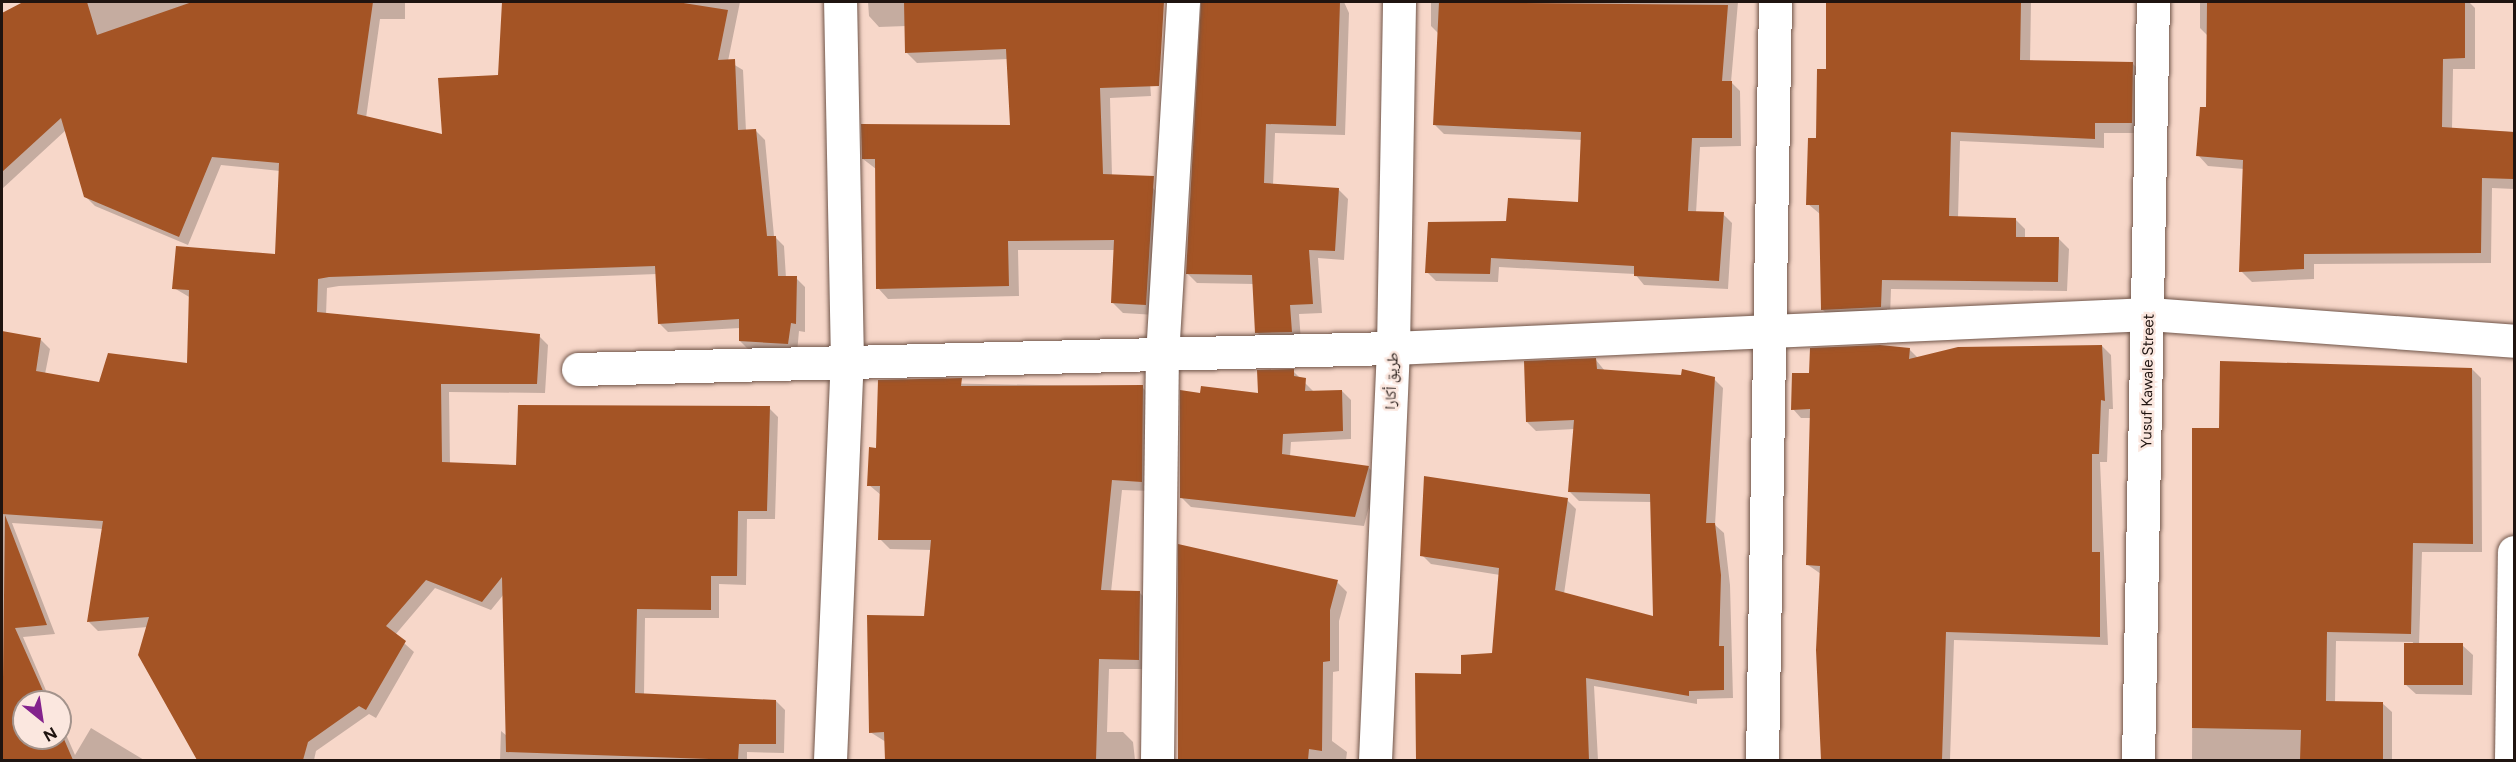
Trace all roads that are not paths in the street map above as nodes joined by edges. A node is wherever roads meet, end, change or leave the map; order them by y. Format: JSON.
{"nodes":[{"id":1,"x":840,"y":2,"type":"edge"},
{"id":2,"x":1183,"y":2,"type":"edge"},
{"id":3,"x":1398,"y":2,"type":"edge"},
{"id":4,"x":1775,"y":2,"type":"edge"},
{"id":5,"x":2153,"y":2,"type":"edge"},
{"id":6,"x":2149,"y":314,"type":"junction"},
{"id":7,"x":1772,"y":328,"type":"junction"},
{"id":8,"x":2514,"y":341,"type":"edge"},
{"id":9,"x":1393,"y":348,"type":"junction"},
{"id":10,"x":1162,"y":356,"type":"junction"},
{"id":11,"x":847,"y":362,"type":"junction"},
{"id":12,"x":578,"y":369,"type":"dead end"},
{"id":13,"x":2514,"y":552,"type":"edge"},
{"id":14,"x":830,"y":760,"type":"edge"},
{"id":15,"x":1157,"y":760,"type":"edge"},
{"id":16,"x":1375,"y":760,"type":"edge"},
{"id":17,"x":1761,"y":760,"type":"edge"},
{"id":18,"x":2138,"y":760,"type":"edge"},
{"id":19,"x":2511,"y":760,"type":"edge"}],
"edges":[{"from":1,"to":11,"type":"street"},
{"from":2,"to":10,"type":"street"},
{"from":3,"to":9,"type":"street","name":"طريق أكارا"},
{"from":4,"to":7,"type":"street"},
{"from":5,"to":6,"type":"street","name":"Yusuf Kawale Street"},
{"from":6,"to":7,"type":"street"},
{"from":6,"to":8,"type":"street"},
{"from":6,"to":18,"type":"street","name":"Yusuf Kawale Street"},
{"from":7,"to":9,"type":"street"},
{"from":7,"to":17,"type":"street"},
{"from":9,"to":10,"type":"street"},
{"from":9,"to":16,"type":"street","name":"طريق أكارا"},
{"from":10,"to":11,"type":"street"},
{"from":10,"to":15,"type":"street"},
{"from":11,"to":12,"type":"street"},
{"from":11,"to":14,"type":"street"},
{"from":13,"to":19,"type":"street"}]}
